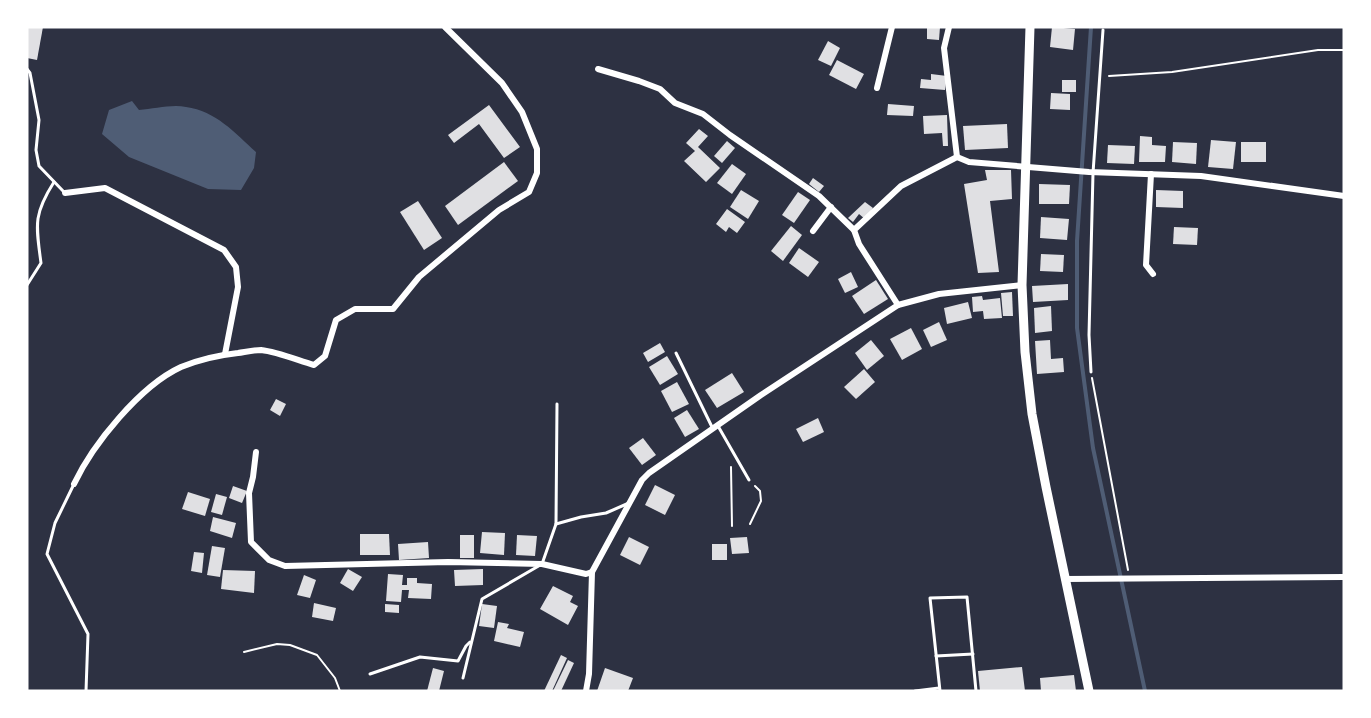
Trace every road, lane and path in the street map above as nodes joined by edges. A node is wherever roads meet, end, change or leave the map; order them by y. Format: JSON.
{"nodes":[{"id":1,"x":444,"y":27,"type":"edge"},
{"id":2,"x":892,"y":27,"type":"edge"},
{"id":3,"x":949,"y":27,"type":"edge"},
{"id":4,"x":1030,"y":27,"type":"edge"},
{"id":5,"x":1103,"y":30,"type":"dead end"},
{"id":6,"x":1344,"y":50,"type":"edge"},
{"id":7,"x":27,"y":69,"type":"edge"},
{"id":8,"x":598,"y":69,"type":"dead end"},
{"id":9,"x":1101,"y":76,"type":"junction"},
{"id":10,"x":877,"y":88,"type":"dead end"},
{"id":11,"x":957,"y":157,"type":"junction"},
{"id":12,"x":1025,"y":166,"type":"junction"},
{"id":13,"x":1091,"y":173,"type":"junction"},
{"id":14,"x":1151,"y":174,"type":"junction"},
{"id":15,"x":54,"y":182,"type":"junction"},
{"id":16,"x":65,"y":193,"type":"joint"},
{"id":17,"x":1344,"y":196,"type":"edge"},
{"id":18,"x":831,"y":207,"type":"junction"},
{"id":19,"x":854,"y":230,"type":"junction"},
{"id":20,"x":813,"y":231,"type":"dead end"},
{"id":21,"x":1153,"y":274,"type":"dead end"},
{"id":22,"x":27,"y":285,"type":"edge"},
{"id":23,"x":1022,"y":285,"type":"junction"},
{"id":24,"x":898,"y":305,"type":"junction"},
{"id":25,"x":676,"y":353,"type":"dead end"},
{"id":26,"x":225,"y":354,"type":"junction"},
{"id":27,"x":1091,"y":372,"type":"joint"},
{"id":28,"x":557,"y":404,"type":"dead end"},
{"id":29,"x":716,"y":428,"type":"junction"},
{"id":30,"x":255,"y":452,"type":"dead end"},
{"id":31,"x":731,"y":474,"type":"dead end"},
{"id":32,"x":749,"y":480,"type":"joint"},
{"id":33,"x":74,"y":484,"type":"joint"},
{"id":34,"x":630,"y":503,"type":"junction"},
{"id":35,"x":556,"y":524,"type":"junction"},
{"id":36,"x":750,"y":524,"type":"dead end"},
{"id":37,"x":732,"y":526,"type":"dead end"},
{"id":38,"x":542,"y":564,"type":"junction"},
{"id":39,"x":592,"y":572,"type":"junction"},
{"id":40,"x":1344,"y":577,"type":"edge"},
{"id":41,"x":1127,"y":578,"type":"junction"},
{"id":42,"x":1065,"y":579,"type":"junction"},
{"id":43,"x":472,"y":640,"type":"junction"},
{"id":44,"x":244,"y":652,"type":"dead end"},
{"id":45,"x":973,"y":654,"type":"junction"},
{"id":46,"x":936,"y":656,"type":"junction"},
{"id":47,"x":370,"y":674,"type":"dead end"},
{"id":48,"x":463,"y":678,"type":"dead end"},
{"id":49,"x":939,"y":690,"type":"edge"},
{"id":50,"x":86,"y":691,"type":"edge"},
{"id":51,"x":340,"y":691,"type":"edge"},
{"id":52,"x":586,"y":691,"type":"edge"},
{"id":53,"x":915,"y":691,"type":"edge"},
{"id":54,"x":976,"y":691,"type":"edge"},
{"id":55,"x":1089,"y":691,"type":"edge"}],
"edges":[{"from":1,"to":26,"type":"street"},
{"from":2,"to":10,"type":"street"},
{"from":3,"to":11,"type":"street"},
{"from":4,"to":12,"type":"main road"},
{"from":5,"to":9,"type":"lane"},
{"from":6,"to":9,"type":"path"},
{"from":7,"to":15,"type":"lane"},
{"from":8,"to":18,"type":"street"},
{"from":9,"to":13,"type":"lane"},
{"from":11,"to":12,"type":"street"},
{"from":11,"to":19,"type":"street"},
{"from":12,"to":13,"type":"street"},
{"from":12,"to":23,"type":"main road"},
{"from":13,"to":14,"type":"street"},
{"from":13,"to":27,"type":"lane"},
{"from":14,"to":17,"type":"street"},
{"from":14,"to":21,"type":"street"},
{"from":15,"to":16,"type":"lane"},
{"from":15,"to":22,"type":"lane"},
{"from":16,"to":26,"type":"street"},
{"from":18,"to":19,"type":"street"},
{"from":18,"to":20,"type":"street"},
{"from":19,"to":24,"type":"street"},
{"from":23,"to":24,"type":"street"},
{"from":23,"to":42,"type":"main road"},
{"from":24,"to":29,"type":"street"},
{"from":25,"to":29,"type":"lane"},
{"from":26,"to":33,"type":"street"},
{"from":27,"to":41,"type":"path"},
{"from":28,"to":35,"type":"lane"},
{"from":29,"to":32,"type":"lane"},
{"from":29,"to":34,"type":"street"},
{"from":30,"to":38,"type":"street"},
{"from":31,"to":37,"type":"path"},
{"from":32,"to":36,"type":"path"},
{"from":33,"to":50,"type":"lane"},
{"from":34,"to":35,"type":"lane"},
{"from":34,"to":39,"type":"street"},
{"from":35,"to":38,"type":"lane"},
{"from":38,"to":39,"type":"street"},
{"from":38,"to":43,"type":"lane"},
{"from":39,"to":52,"type":"street"},
{"from":40,"to":41,"type":"street"},
{"from":41,"to":42,"type":"street"},
{"from":42,"to":55,"type":"main road"},
{"from":43,"to":47,"type":"lane"},
{"from":43,"to":48,"type":"lane"},
{"from":44,"to":51,"type":"path"},
{"from":45,"to":46,"type":"lane"},
{"from":45,"to":46,"type":"lane"},
{"from":45,"to":54,"type":"lane"},
{"from":46,"to":49,"type":"lane"},
{"from":49,"to":53,"type":"lane"}]}
